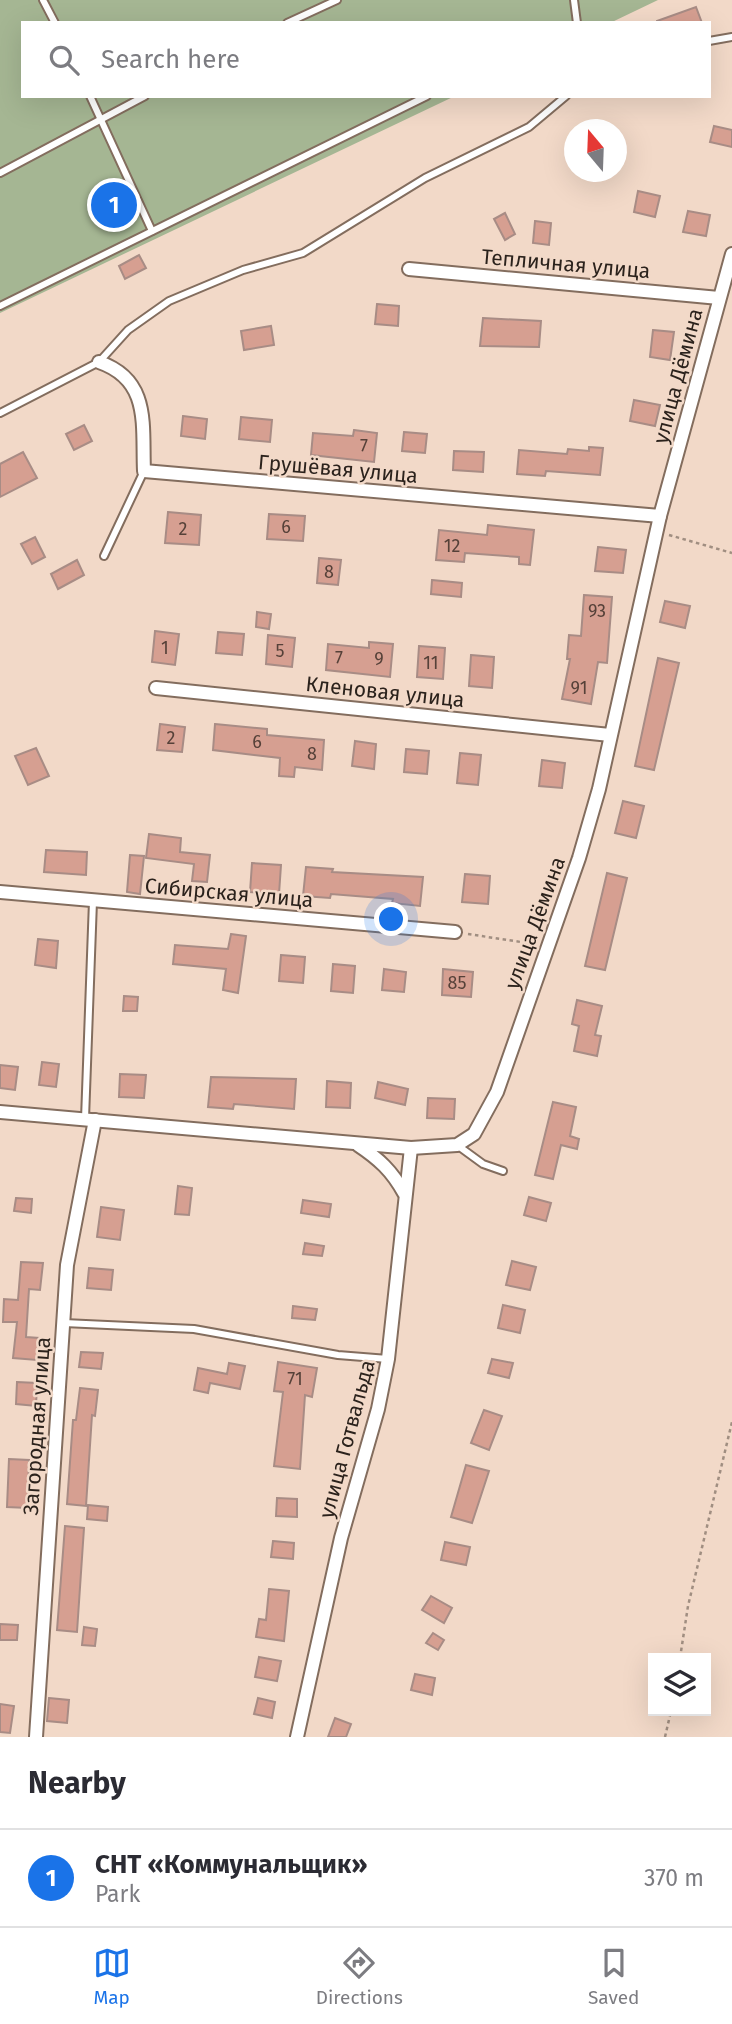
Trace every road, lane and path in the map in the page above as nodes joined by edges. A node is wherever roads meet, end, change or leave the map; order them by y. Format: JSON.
{"nodes":[{"id":1,"x":43,"y":0,"type":"edge"},
{"id":2,"x":337,"y":0,"type":"edge"},
{"id":3,"x":574,"y":0,"type":"edge"},
{"id":4,"x":53,"y":21,"type":"edge"},
{"id":5,"x":291,"y":21,"type":"edge"},
{"id":6,"x":577,"y":21,"type":"edge"},
{"id":7,"x":732,"y":37,"type":"edge"},
{"id":8,"x":711,"y":41,"type":"edge"},
{"id":9,"x":91,"y":98,"type":"edge"},
{"id":10,"x":141,"y":98,"type":"edge"},
{"id":11,"x":423,"y":98,"type":"edge"},
{"id":12,"x":564,"y":98,"type":"edge"},
{"id":13,"x":101,"y":119,"type":"junction"},
{"id":14,"x":0,"y":173,"type":"edge"},
{"id":15,"x":152,"y":231,"type":"junction"},
{"id":16,"x":732,"y":254,"type":"edge"},
{"id":17,"x":410,"y":269,"type":"dead end"},
{"id":18,"x":719,"y":298,"type":"junction"},
{"id":19,"x":0,"y":306,"type":"edge"},
{"id":20,"x":99,"y":362,"type":"junction"},
{"id":21,"x":0,"y":413,"type":"edge"},
{"id":22,"x":144,"y":471,"type":"junction"},
{"id":23,"x":660,"y":516,"type":"junction"},
{"id":24,"x":656,"y":531,"type":"junction"},
{"id":25,"x":732,"y":553,"type":"edge"},
{"id":26,"x":104,"y":556,"type":"dead end"},
{"id":27,"x":156,"y":688,"type":"dead end"},
{"id":28,"x":610,"y":735,"type":"junction"},
{"id":29,"x":0,"y":892,"type":"edge"},
{"id":30,"x":93,"y":899,"type":"junction"},
{"id":31,"x":455,"y":932,"type":"joint"},
{"id":32,"x":547,"y":946,"type":"junction"},
{"id":33,"x":0,"y":1112,"type":"edge"},
{"id":34,"x":90,"y":1120,"type":"junction"},
{"id":35,"x":355,"y":1142,"type":"junction"},
{"id":36,"x":457,"y":1145,"type":"junction"},
{"id":37,"x":411,"y":1148,"type":"junction"},
{"id":38,"x":503,"y":1171,"type":"dead end"},
{"id":39,"x":404,"y":1193,"type":"junction"},
{"id":40,"x":63,"y":1322,"type":"junction"},
{"id":41,"x":388,"y":1359,"type":"junction"},
{"id":42,"x":732,"y":1422,"type":"edge"},
{"id":43,"x":681,"y":1653,"type":"edge"},
{"id":44,"x":670,"y":1716,"type":"edge"},
{"id":45,"x":36,"y":1737,"type":"edge"},
{"id":46,"x":297,"y":1737,"type":"edge"},
{"id":47,"x":664,"y":1737,"type":"edge"}],
"edges":[{"from":1,"to":4,"type":"lane"},
{"from":2,"to":5,"type":"lane"},
{"from":3,"to":6,"type":"lane"},
{"from":7,"to":8,"type":"lane"},
{"from":9,"to":13,"type":"lane"},
{"from":10,"to":13,"type":"lane"},
{"from":11,"to":15,"type":"lane"},
{"from":12,"to":20,"type":"lane"},
{"from":13,"to":14,"type":"lane"},
{"from":13,"to":15,"type":"lane"},
{"from":15,"to":19,"type":"lane"},
{"from":16,"to":18,"type":"street","name":"улица Дёмина"},
{"from":17,"to":18,"type":"street","name":"Тепличная улица"},
{"from":18,"to":23,"type":"street","name":"улица Дёмина"},
{"from":20,"to":21,"type":"lane"},
{"from":20,"to":22,"type":"street"},
{"from":22,"to":23,"type":"street","name":"Грушёвая улица"},
{"from":22,"to":26,"type":"lane"},
{"from":23,"to":24,"type":"street","name":"улица Дёмина"},
{"from":24,"to":25,"type":"path"},
{"from":24,"to":28,"type":"street","name":"улица Дёмина"},
{"from":27,"to":28,"type":"street","name":"Кленовая улица"},
{"from":28,"to":32,"type":"street","name":"улица Дёмина"},
{"from":29,"to":30,"type":"street","name":"Сибирская улица"},
{"from":30,"to":31,"type":"street","name":"Сибирская улица"},
{"from":30,"to":34,"type":"lane"},
{"from":31,"to":32,"type":"path"},
{"from":32,"to":36,"type":"street","name":"улица Дёмина"},
{"from":33,"to":34,"type":"street"},
{"from":34,"to":35,"type":"street"},
{"from":34,"to":40,"type":"street","name":"Загородная улица"},
{"from":35,"to":37,"type":"street"},
{"from":35,"to":39,"type":"street"},
{"from":36,"to":37,"type":"street"},
{"from":36,"to":38,"type":"lane"},
{"from":37,"to":39,"type":"street","name":"улица Готвальда"},
{"from":39,"to":41,"type":"street","name":"улица Готвальда"},
{"from":40,"to":41,"type":"lane"},
{"from":40,"to":45,"type":"street","name":"Загородная улица"},
{"from":41,"to":46,"type":"street","name":"улица Готвальда"},
{"from":42,"to":43,"type":"path"},
{"from":44,"to":47,"type":"path"}]}
